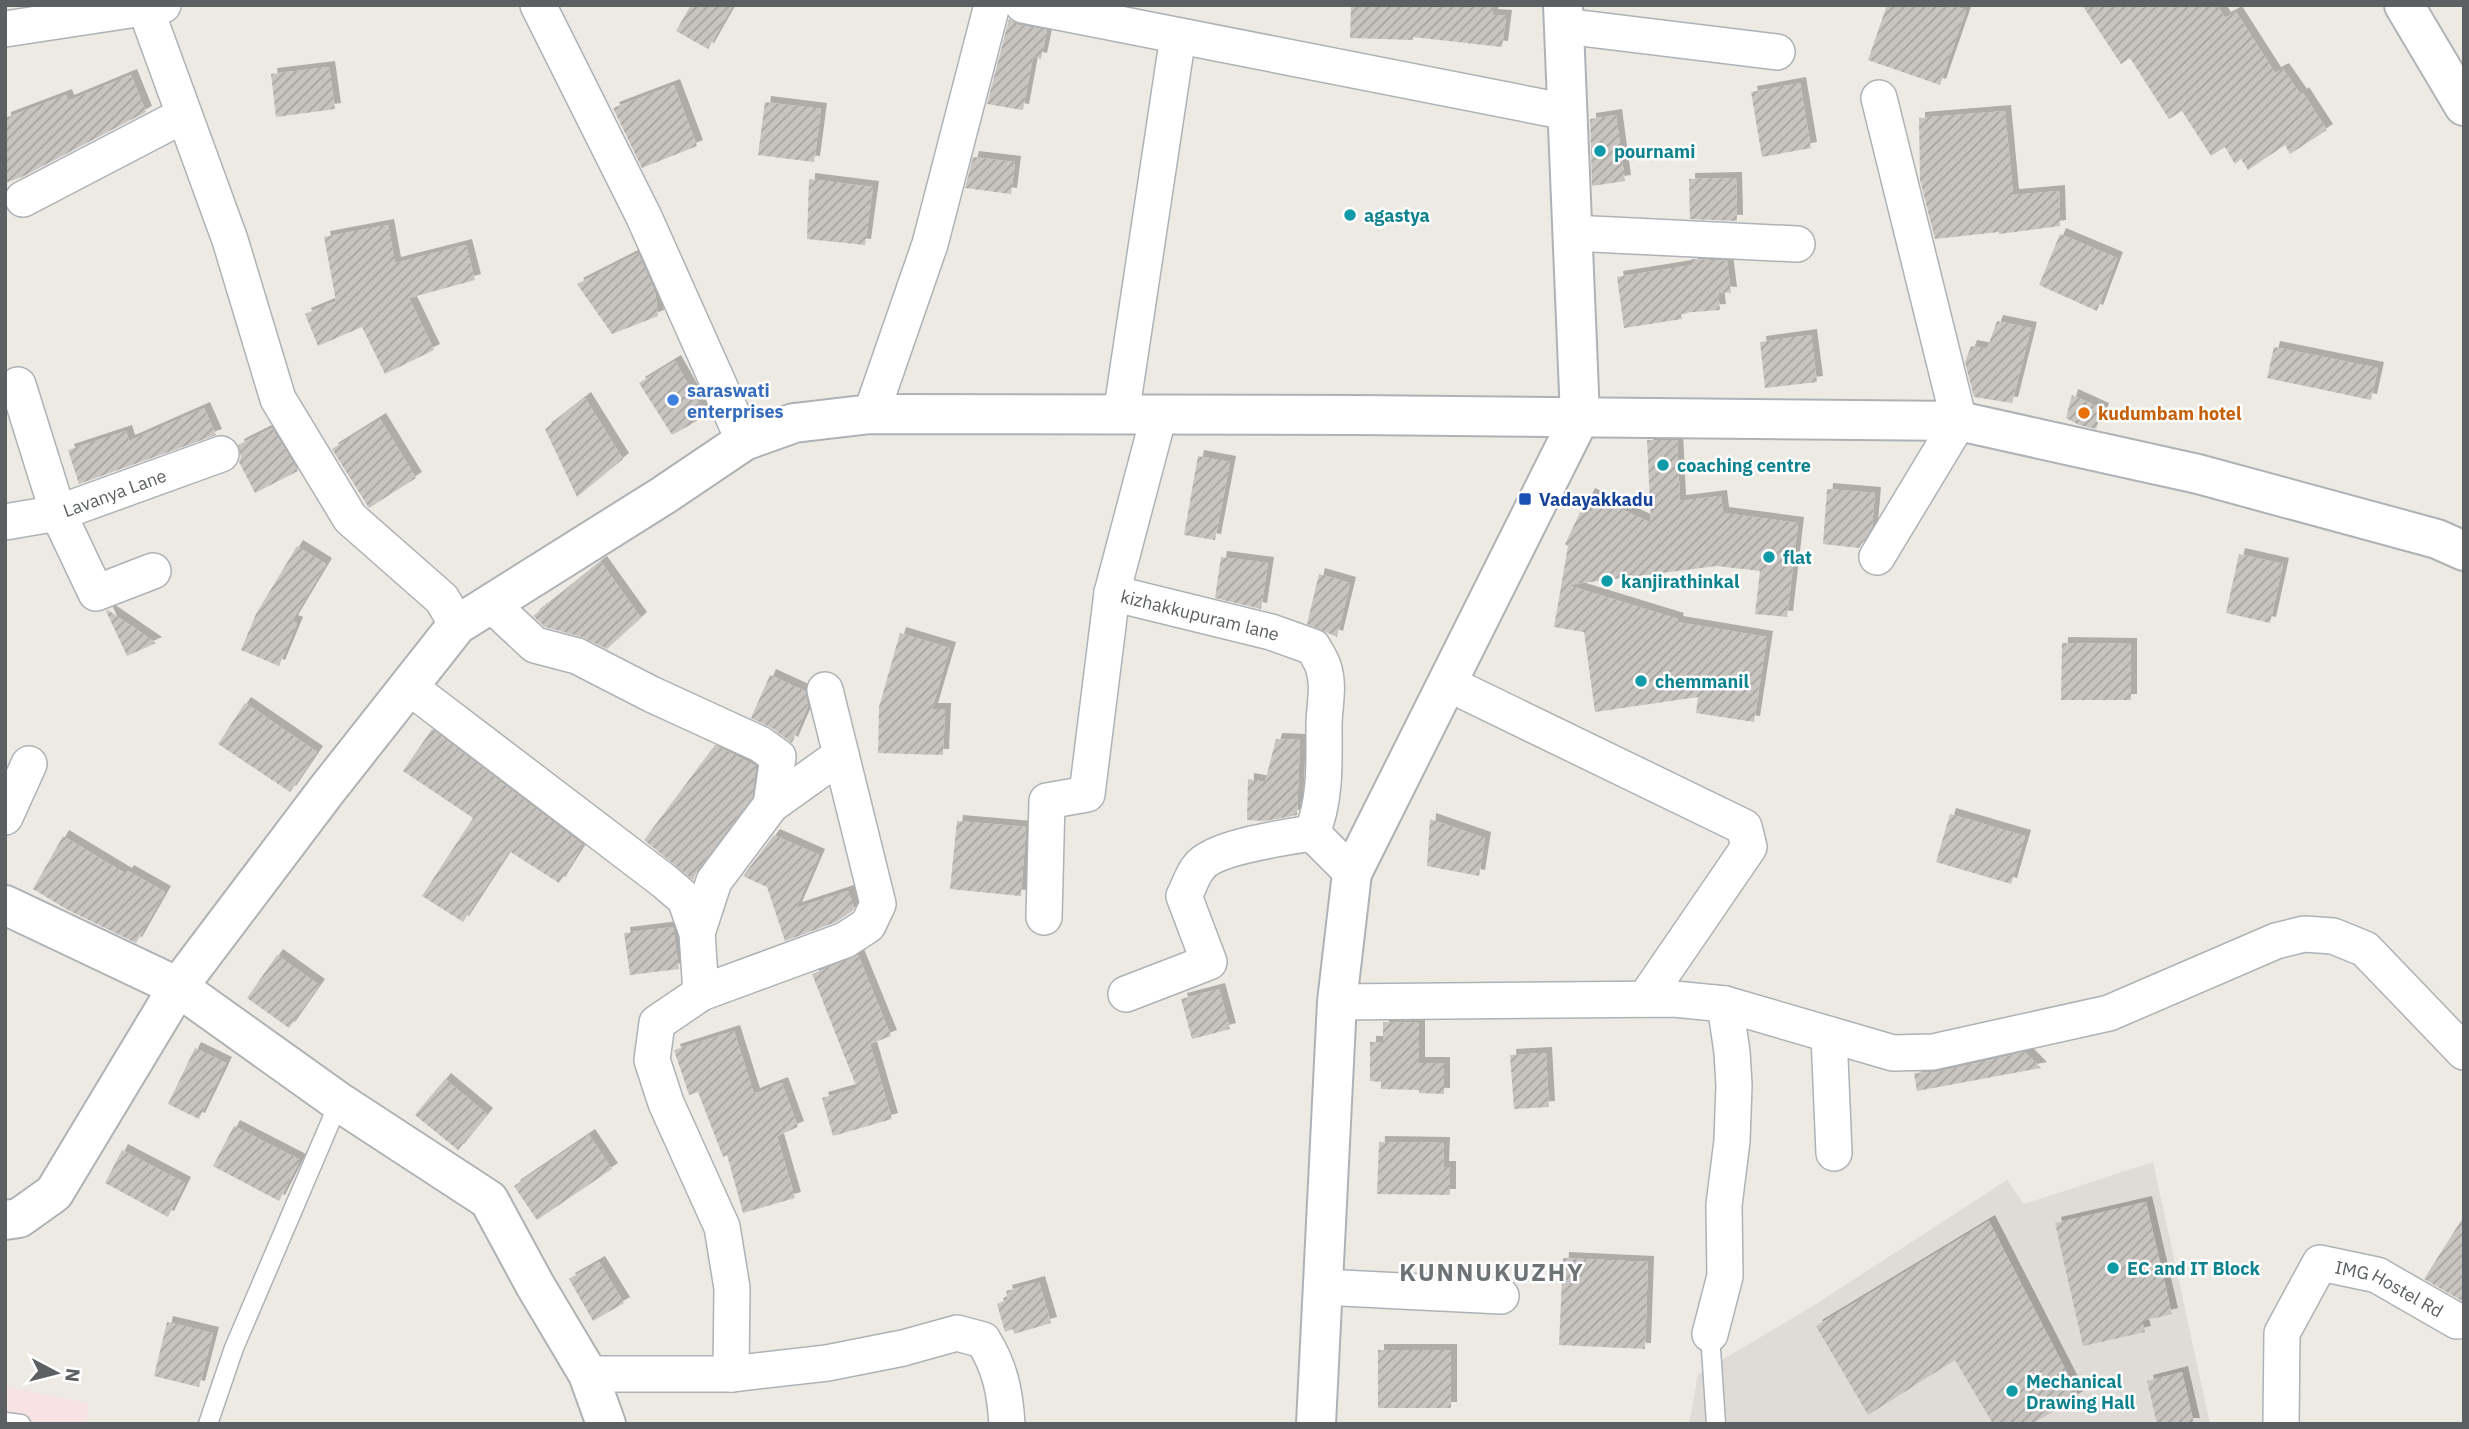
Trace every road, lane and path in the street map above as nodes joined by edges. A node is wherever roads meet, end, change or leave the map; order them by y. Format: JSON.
{"nodes":[{"id":1,"x":538,"y":5,"type":"edge"},
{"id":2,"x":992,"y":5,"type":"edge"},
{"id":3,"x":1023,"y":5,"type":"edge"},
{"id":4,"x":2404,"y":5,"type":"edge"},
{"id":5,"x":154,"y":6,"type":"edge"},
{"id":6,"x":1564,"y":16,"type":"edge"},
{"id":7,"x":5,"y":29,"type":"edge"},
{"id":8,"x":1178,"y":36,"type":"junction"},
{"id":9,"x":1777,"y":52,"type":"dead end"},
{"id":10,"x":1878,"y":98,"type":"dead end"},
{"id":11,"x":2464,"y":106,"type":"edge"},
{"id":12,"x":1567,"y":112,"type":"junction"},
{"id":13,"x":184,"y":115,"type":"junction"},
{"id":14,"x":23,"y":199,"type":"dead end"},
{"id":15,"x":1572,"y":233,"type":"junction"},
{"id":16,"x":1797,"y":244,"type":"dead end"},
{"id":17,"x":18,"y":385,"type":"dead end"},
{"id":18,"x":872,"y":415,"type":"junction"},
{"id":19,"x":1121,"y":415,"type":"junction"},
{"id":20,"x":1159,"y":415,"type":"junction"},
{"id":21,"x":1580,"y":417,"type":"junction"},
{"id":22,"x":1959,"y":421,"type":"junction"},
{"id":23,"x":744,"y":441,"type":"junction"},
{"id":24,"x":221,"y":454,"type":"dead end"},
{"id":25,"x":58,"y":513,"type":"junction"},
{"id":26,"x":5,"y":522,"type":"edge"},
{"id":27,"x":2464,"y":551,"type":"edge"},
{"id":28,"x":1877,"y":557,"type":"dead end"},
{"id":29,"x":153,"y":571,"type":"dead end"},
{"id":30,"x":1112,"y":593,"type":"junction"},
{"id":31,"x":491,"y":604,"type":"junction"},
{"id":32,"x":457,"y":625,"type":"junction"},
{"id":33,"x":1447,"y":683,"type":"junction"},
{"id":34,"x":408,"y":686,"type":"junction"},
{"id":35,"x":825,"y":690,"type":"dead end"},
{"id":36,"x":841,"y":755,"type":"junction"},
{"id":37,"x":29,"y":764,"type":"dead end"},
{"id":38,"x":771,"y":806,"type":"junction"},
{"id":39,"x":5,"y":817,"type":"edge"},
{"id":40,"x":1312,"y":833,"type":"junction"},
{"id":41,"x":1352,"y":873,"type":"junction"},
{"id":42,"x":5,"y":905,"type":"edge"},
{"id":43,"x":1044,"y":916,"type":"dead end"},
{"id":44,"x":697,"y":933,"type":"junction"},
{"id":45,"x":178,"y":987,"type":"junction"},
{"id":46,"x":701,"y":993,"type":"junction"},
{"id":47,"x":1126,"y":994,"type":"dead end"},
{"id":48,"x":1645,"y":999,"type":"junction"},
{"id":49,"x":1337,"y":1002,"type":"junction"},
{"id":50,"x":1725,"y":1004,"type":"junction"},
{"id":51,"x":1829,"y":1035,"type":"junction"},
{"id":52,"x":2464,"y":1052,"type":"edge"},
{"id":53,"x":339,"y":1102,"type":"junction"},
{"id":54,"x":1834,"y":1153,"type":"dead end"},
{"id":55,"x":5,"y":1220,"type":"edge"},
{"id":56,"x":1322,"y":1287,"type":"junction"},
{"id":57,"x":1501,"y":1296,"type":"dead end"},
{"id":58,"x":2457,"y":1321,"type":"dead end"},
{"id":59,"x":1710,"y":1334,"type":"joint"},
{"id":60,"x":589,"y":1374,"type":"junction"},
{"id":61,"x":731,"y":1374,"type":"junction"},
{"id":62,"x":5,"y":1422,"type":"edge"},
{"id":63,"x":21,"y":1424,"type":"edge"},
{"id":64,"x":208,"y":1424,"type":"edge"},
{"id":65,"x":606,"y":1424,"type":"edge"},
{"id":66,"x":1007,"y":1424,"type":"edge"},
{"id":67,"x":1316,"y":1424,"type":"edge"},
{"id":68,"x":1716,"y":1424,"type":"edge"},
{"id":69,"x":2281,"y":1424,"type":"edge"}],
"edges":[{"from":1,"to":23,"type":"street"},
{"from":2,"to":18,"type":"street"},
{"from":3,"to":8,"type":"street"},
{"from":4,"to":11,"type":"street"},
{"from":5,"to":7,"type":"street"},
{"from":5,"to":13,"type":"street"},
{"from":6,"to":9,"type":"street"},
{"from":6,"to":12,"type":"street"},
{"from":8,"to":12,"type":"street"},
{"from":8,"to":19,"type":"street"},
{"from":10,"to":22,"type":"street"},
{"from":12,"to":15,"type":"street"},
{"from":13,"to":14,"type":"street"},
{"from":13,"to":32,"type":"street"},
{"from":15,"to":16,"type":"street"},
{"from":15,"to":21,"type":"street"},
{"from":17,"to":25,"type":"street"},
{"from":18,"to":19,"type":"street"},
{"from":18,"to":23,"type":"street"},
{"from":19,"to":20,"type":"street"},
{"from":20,"to":21,"type":"street"},
{"from":20,"to":30,"type":"street"},
{"from":21,"to":22,"type":"street"},
{"from":21,"to":33,"type":"street"},
{"from":22,"to":27,"type":"street"},
{"from":22,"to":28,"type":"street"},
{"from":23,"to":31,"type":"street"},
{"from":24,"to":25,"type":"street","name":"Lavanya Lane"},
{"from":25,"to":26,"type":"street","name":"Lavanya Lane"},
{"from":25,"to":29,"type":"street"},
{"from":30,"to":40,"type":"street","name":"kizhakkupuram lane"},
{"from":30,"to":43,"type":"street","name":"kizhakkupuram lane"},
{"from":31,"to":32,"type":"street"},
{"from":31,"to":38,"type":"street"},
{"from":32,"to":34,"type":"street"},
{"from":33,"to":41,"type":"street"},
{"from":33,"to":48,"type":"street"},
{"from":34,"to":44,"type":"street"},
{"from":34,"to":45,"type":"street"},
{"from":35,"to":36,"type":"street"},
{"from":36,"to":38,"type":"street"},
{"from":36,"to":46,"type":"street"},
{"from":37,"to":39,"type":"street"},
{"from":38,"to":44,"type":"street"},
{"from":40,"to":41,"type":"street"},
{"from":40,"to":47,"type":"street"},
{"from":41,"to":49,"type":"street"},
{"from":42,"to":45,"type":"street"},
{"from":44,"to":46,"type":"street"},
{"from":45,"to":53,"type":"street"},
{"from":45,"to":55,"type":"street"},
{"from":46,"to":61,"type":"street"},
{"from":48,"to":49,"type":"street"},
{"from":48,"to":50,"type":"street"},
{"from":49,"to":56,"type":"street"},
{"from":50,"to":51,"type":"street"},
{"from":50,"to":59,"type":"street"},
{"from":51,"to":52,"type":"street"},
{"from":51,"to":54,"type":"street"},
{"from":53,"to":60,"type":"street"},
{"from":53,"to":64,"type":"lane"},
{"from":56,"to":57,"type":"street"},
{"from":56,"to":67,"type":"street"},
{"from":58,"to":69,"type":"street","name":"IMG Hostel Rd"},
{"from":59,"to":68,"type":"lane"},
{"from":60,"to":61,"type":"street"},
{"from":60,"to":65,"type":"street"},
{"from":61,"to":66,"type":"street"},
{"from":62,"to":63,"type":"lane"}]}
